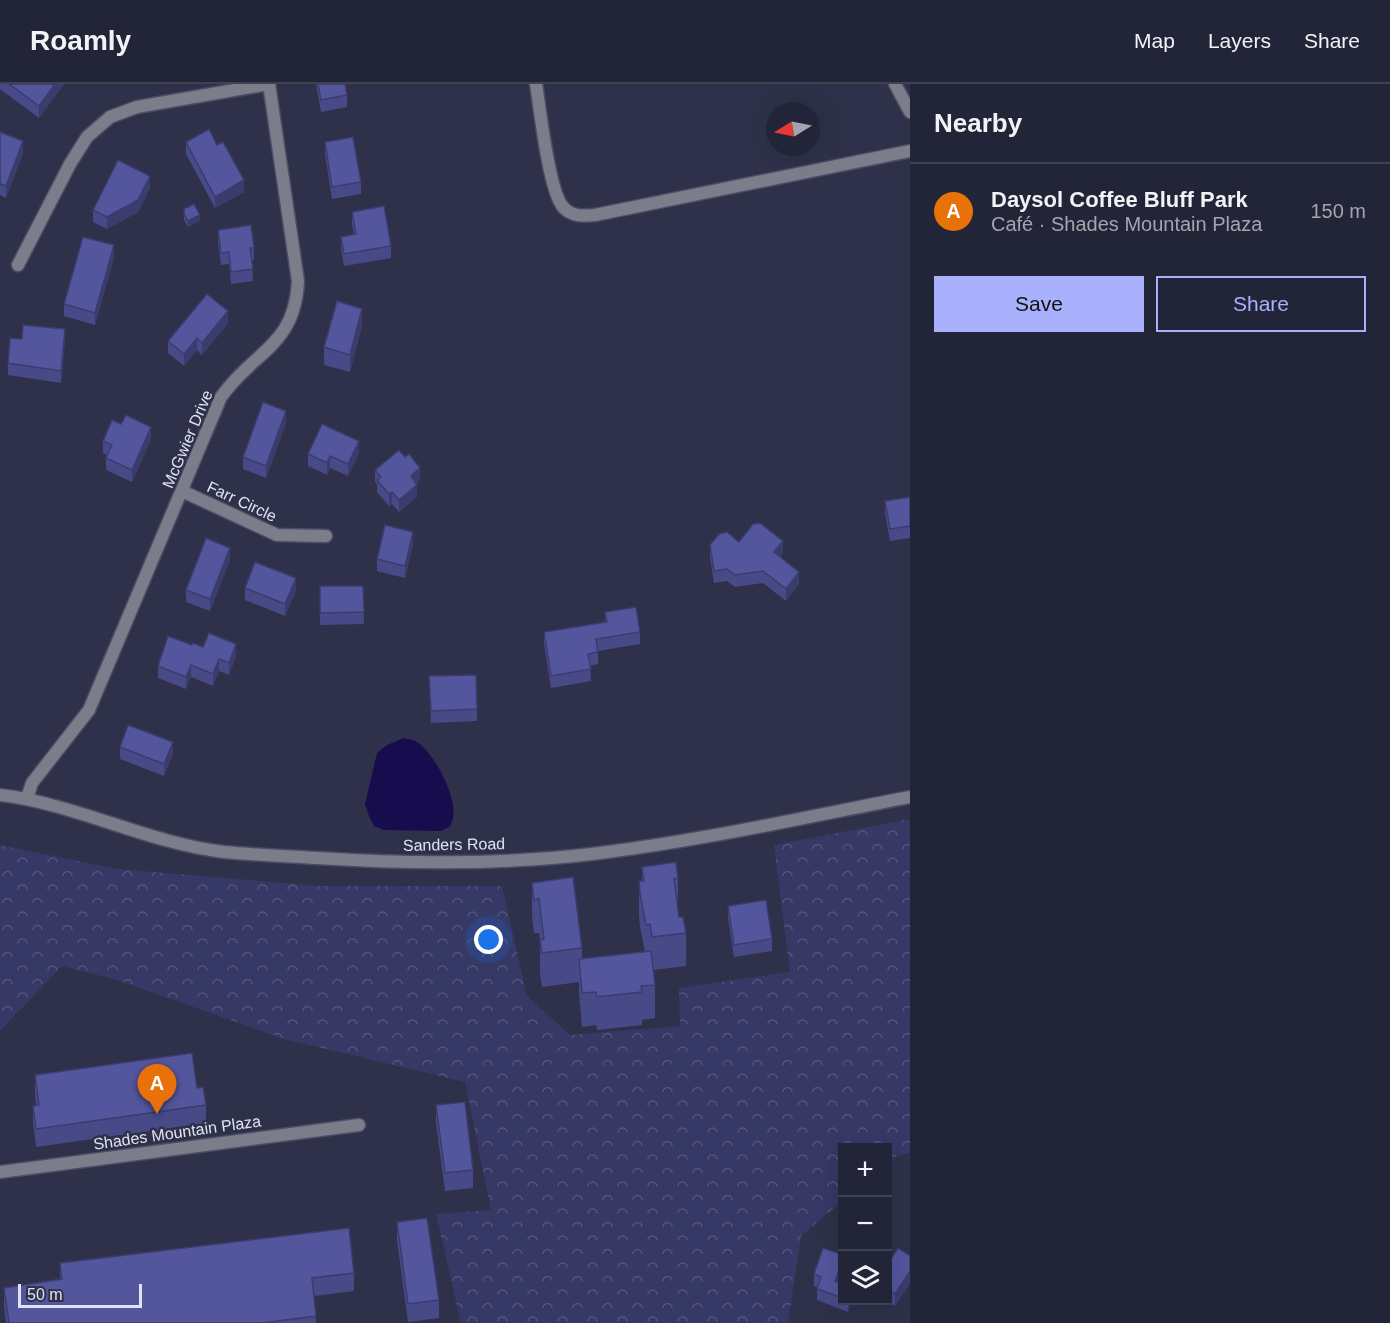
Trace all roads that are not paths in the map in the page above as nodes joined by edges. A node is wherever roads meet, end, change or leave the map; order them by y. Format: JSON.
{"nodes":[{"id":1,"x":269,"y":84,"type":"edge"},
{"id":2,"x":536,"y":84,"type":"edge"},
{"id":3,"x":895,"y":84,"type":"edge"},
{"id":4,"x":910,"y":112,"type":"edge"},
{"id":5,"x":910,"y":151,"type":"edge"},
{"id":6,"x":18,"y":266,"type":"dead end"},
{"id":7,"x":182,"y":491,"type":"junction"},
{"id":8,"x":326,"y":536,"type":"dead end"},
{"id":9,"x":0,"y":795,"type":"edge"},
{"id":10,"x":910,"y":796,"type":"edge"},
{"id":11,"x":27,"y":798,"type":"junction"},
{"id":12,"x":359,"y":1125,"type":"dead end"},
{"id":13,"x":0,"y":1172,"type":"edge"}],
"edges":[{"from":1,"to":6,"type":"street"},
{"from":1,"to":7,"type":"street","name":"McGwier Drive"},
{"from":2,"to":5,"type":"street"},
{"from":3,"to":4,"type":"street"},
{"from":7,"to":8,"type":"street","name":"Farr Circle"},
{"from":7,"to":11,"type":"street","name":"McGwier Drive"},
{"from":9,"to":11,"type":"street","name":"Sanders Road"},
{"from":10,"to":11,"type":"street","name":"Sanders Road"},
{"from":12,"to":13,"type":"street","name":"Shades Mountain Plaza"}]}
